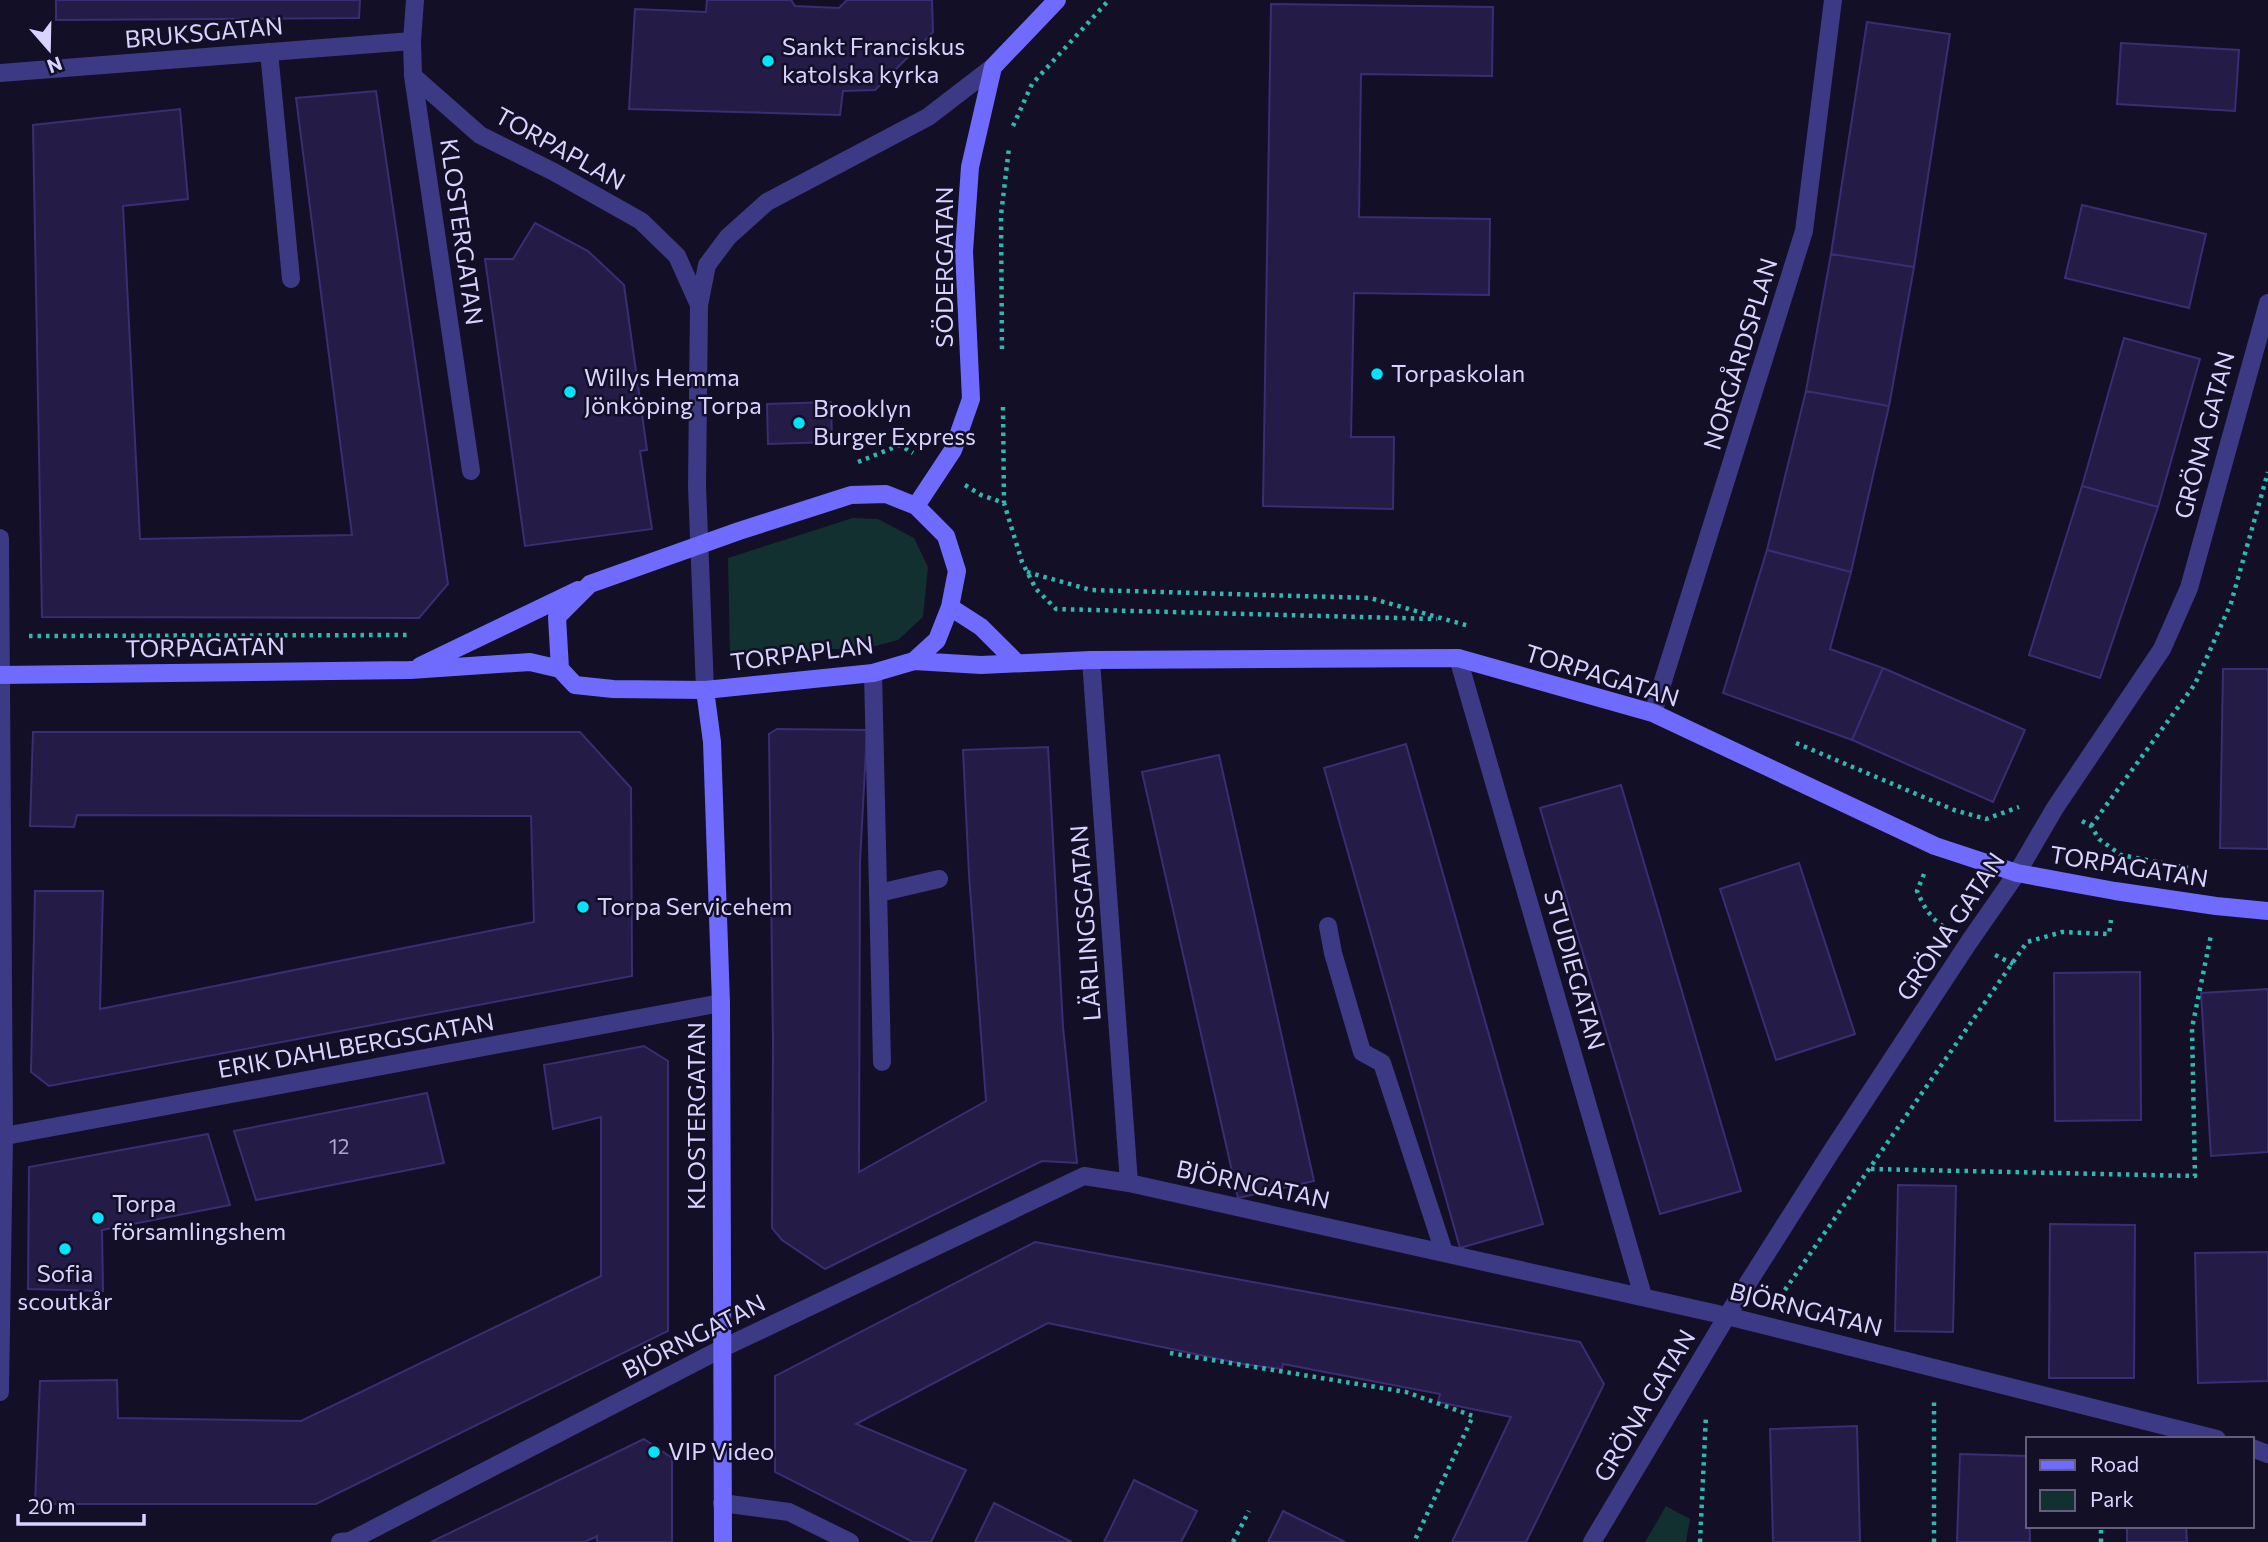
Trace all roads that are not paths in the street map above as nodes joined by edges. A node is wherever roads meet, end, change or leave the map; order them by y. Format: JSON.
{"nodes":[{"id":1,"x":415,"y":0,"type":"edge"},
{"id":2,"x":1057,"y":0,"type":"edge"},
{"id":3,"x":1833,"y":0,"type":"edge"},
{"id":4,"x":412,"y":41,"type":"junction"},
{"id":5,"x":269,"y":52,"type":"junction"},
{"id":6,"x":993,"y":67,"type":"junction"},
{"id":7,"x":0,"y":74,"type":"edge"},
{"id":8,"x":414,"y":76,"type":"junction"},
{"id":9,"x":291,"y":279,"type":"dead end"},
{"id":10,"x":2268,"y":303,"type":"edge"},
{"id":11,"x":699,"y":305,"type":"junction"},
{"id":12,"x":2261,"y":353,"type":"edge"},
{"id":13,"x":471,"y":471,"type":"dead end"},
{"id":14,"x":916,"y":506,"type":"junction"},
{"id":15,"x":0,"y":538,"type":"edge"},
{"id":16,"x":700,"y":545,"type":"junction"},
{"id":17,"x":590,"y":584,"type":"junction"},
{"id":18,"x":950,"y":607,"type":"junction"},
{"id":19,"x":1,"y":636,"type":"edge"},
{"id":20,"x":1458,"y":658,"type":"junction"},
{"id":21,"x":1091,"y":660,"type":"junction"},
{"id":22,"x":914,"y":661,"type":"junction"},
{"id":23,"x":1016,"y":662,"type":"junction"},
{"id":24,"x":559,"y":669,"type":"junction"},
{"id":25,"x":411,"y":670,"type":"junction"},
{"id":26,"x":873,"y":673,"type":"junction"},
{"id":27,"x":0,"y":675,"type":"edge"},
{"id":28,"x":705,"y":690,"type":"junction"},
{"id":29,"x":1653,"y":713,"type":"junction"},
{"id":30,"x":2017,"y":873,"type":"junction"},
{"id":31,"x":939,"y":879,"type":"dead end"},
{"id":32,"x":879,"y":893,"type":"junction"},
{"id":33,"x":2268,"y":911,"type":"edge"},
{"id":34,"x":1328,"y":926,"type":"dead end"},
{"id":35,"x":722,"y":1003,"type":"junction"},
{"id":36,"x":882,"y":1062,"type":"dead end"},
{"id":37,"x":2,"y":1136,"type":"edge"},
{"id":38,"x":1129,"y":1183,"type":"junction"},
{"id":39,"x":1444,"y":1252,"type":"junction"},
{"id":40,"x":1643,"y":1296,"type":"junction"},
{"id":41,"x":1727,"y":1316,"type":"junction"},
{"id":42,"x":723,"y":1348,"type":"junction"},
{"id":43,"x":0,"y":1392,"type":"edge"},
{"id":44,"x":2209,"y":1437,"type":"edge"},
{"id":45,"x":722,"y":1503,"type":"junction"},
{"id":46,"x":340,"y":1542,"type":"edge"},
{"id":47,"x":723,"y":1542,"type":"edge"},
{"id":48,"x":850,"y":1542,"type":"edge"},
{"id":49,"x":1592,"y":1542,"type":"edge"}],
"edges":[{"from":1,"to":4,"type":"street","name":"KLOSTERGATAN"},
{"from":2,"to":6,"type":"street"},
{"from":3,"to":29,"type":"street","name":"NORGÅRDSPLAN"},
{"from":4,"to":5,"type":"street","name":"BRUKSGATAN"},
{"from":4,"to":8,"type":"street","name":"KLOSTERGATAN"},
{"from":5,"to":7,"type":"street","name":"BRUKSGATAN"},
{"from":5,"to":9,"type":"street"},
{"from":6,"to":11,"type":"street","name":"TORPAPLAN"},
{"from":6,"to":14,"type":"street","name":"SÖDERGATAN"},
{"from":8,"to":11,"type":"street","name":"TORPAPLAN"},
{"from":8,"to":13,"type":"street","name":"KLOSTERGATAN"},
{"from":10,"to":12,"type":"street","name":"GRÖNA GATAN"},
{"from":11,"to":16,"type":"street","name":"TORPAPLAN"},
{"from":12,"to":30,"type":"street","name":"GRÖNA GATAN"},
{"from":14,"to":16,"type":"street","name":"TORPAPLAN"},
{"from":14,"to":18,"type":"street","name":"TORPAPLAN"},
{"from":15,"to":19,"type":"street"},
{"from":16,"to":17,"type":"street","name":"TORPAPLAN"},
{"from":16,"to":28,"type":"street","name":"TORPAPLAN"},
{"from":17,"to":24,"type":"street","name":"TORPAPLAN"},
{"from":17,"to":25,"type":"street","name":"TORPAGATAN"},
{"from":18,"to":22,"type":"street","name":"TORPAPLAN"},
{"from":18,"to":23,"type":"street"},
{"from":19,"to":27,"type":"street"},
{"from":20,"to":21,"type":"street","name":"TORPAGATAN"},
{"from":20,"to":29,"type":"street","name":"TORPAGATAN"},
{"from":20,"to":40,"type":"street","name":"STUDIEGATAN"},
{"from":21,"to":23,"type":"street","name":"TORPAGATAN"},
{"from":21,"to":38,"type":"street","name":"LÄRLINGSGATAN"},
{"from":22,"to":23,"type":"street","name":"TORPAGATAN"},
{"from":22,"to":26,"type":"street","name":"TORPAPLAN"},
{"from":24,"to":25,"type":"street","name":"TORPAGATAN"},
{"from":24,"to":28,"type":"street","name":"TORPAPLAN"},
{"from":25,"to":27,"type":"street","name":"TORPAGATAN"},
{"from":26,"to":28,"type":"street","name":"TORPAPLAN"},
{"from":26,"to":32,"type":"street"},
{"from":27,"to":37,"type":"street"},
{"from":28,"to":35,"type":"street","name":"KLOSTERGATAN"},
{"from":29,"to":30,"type":"street","name":"TORPAGATAN"},
{"from":30,"to":33,"type":"street","name":"TORPAGATAN"},
{"from":30,"to":41,"type":"street","name":"GRÖNA GATAN"},
{"from":31,"to":32,"type":"street"},
{"from":32,"to":36,"type":"street"},
{"from":34,"to":39,"type":"street"},
{"from":35,"to":37,"type":"street","name":"ERIK DAHLBERGSGATAN"},
{"from":35,"to":42,"type":"street","name":"KLOSTERGATAN"},
{"from":37,"to":43,"type":"street"},
{"from":38,"to":39,"type":"street","name":"BJÖRNGATAN"},
{"from":38,"to":42,"type":"street","name":"BJÖRNGATAN"},
{"from":39,"to":40,"type":"street","name":"BJÖRNGATAN"},
{"from":40,"to":41,"type":"street","name":"BJÖRNGATAN"},
{"from":41,"to":44,"type":"street","name":"BJÖRNGATAN"},
{"from":41,"to":49,"type":"street","name":"GRÖNA GATAN"},
{"from":42,"to":45,"type":"street","name":"KLOSTERGATAN"},
{"from":42,"to":46,"type":"street","name":"BJÖRNGATAN"},
{"from":45,"to":47,"type":"street","name":"KLOSTERGATAN"},
{"from":45,"to":48,"type":"street"}]}
